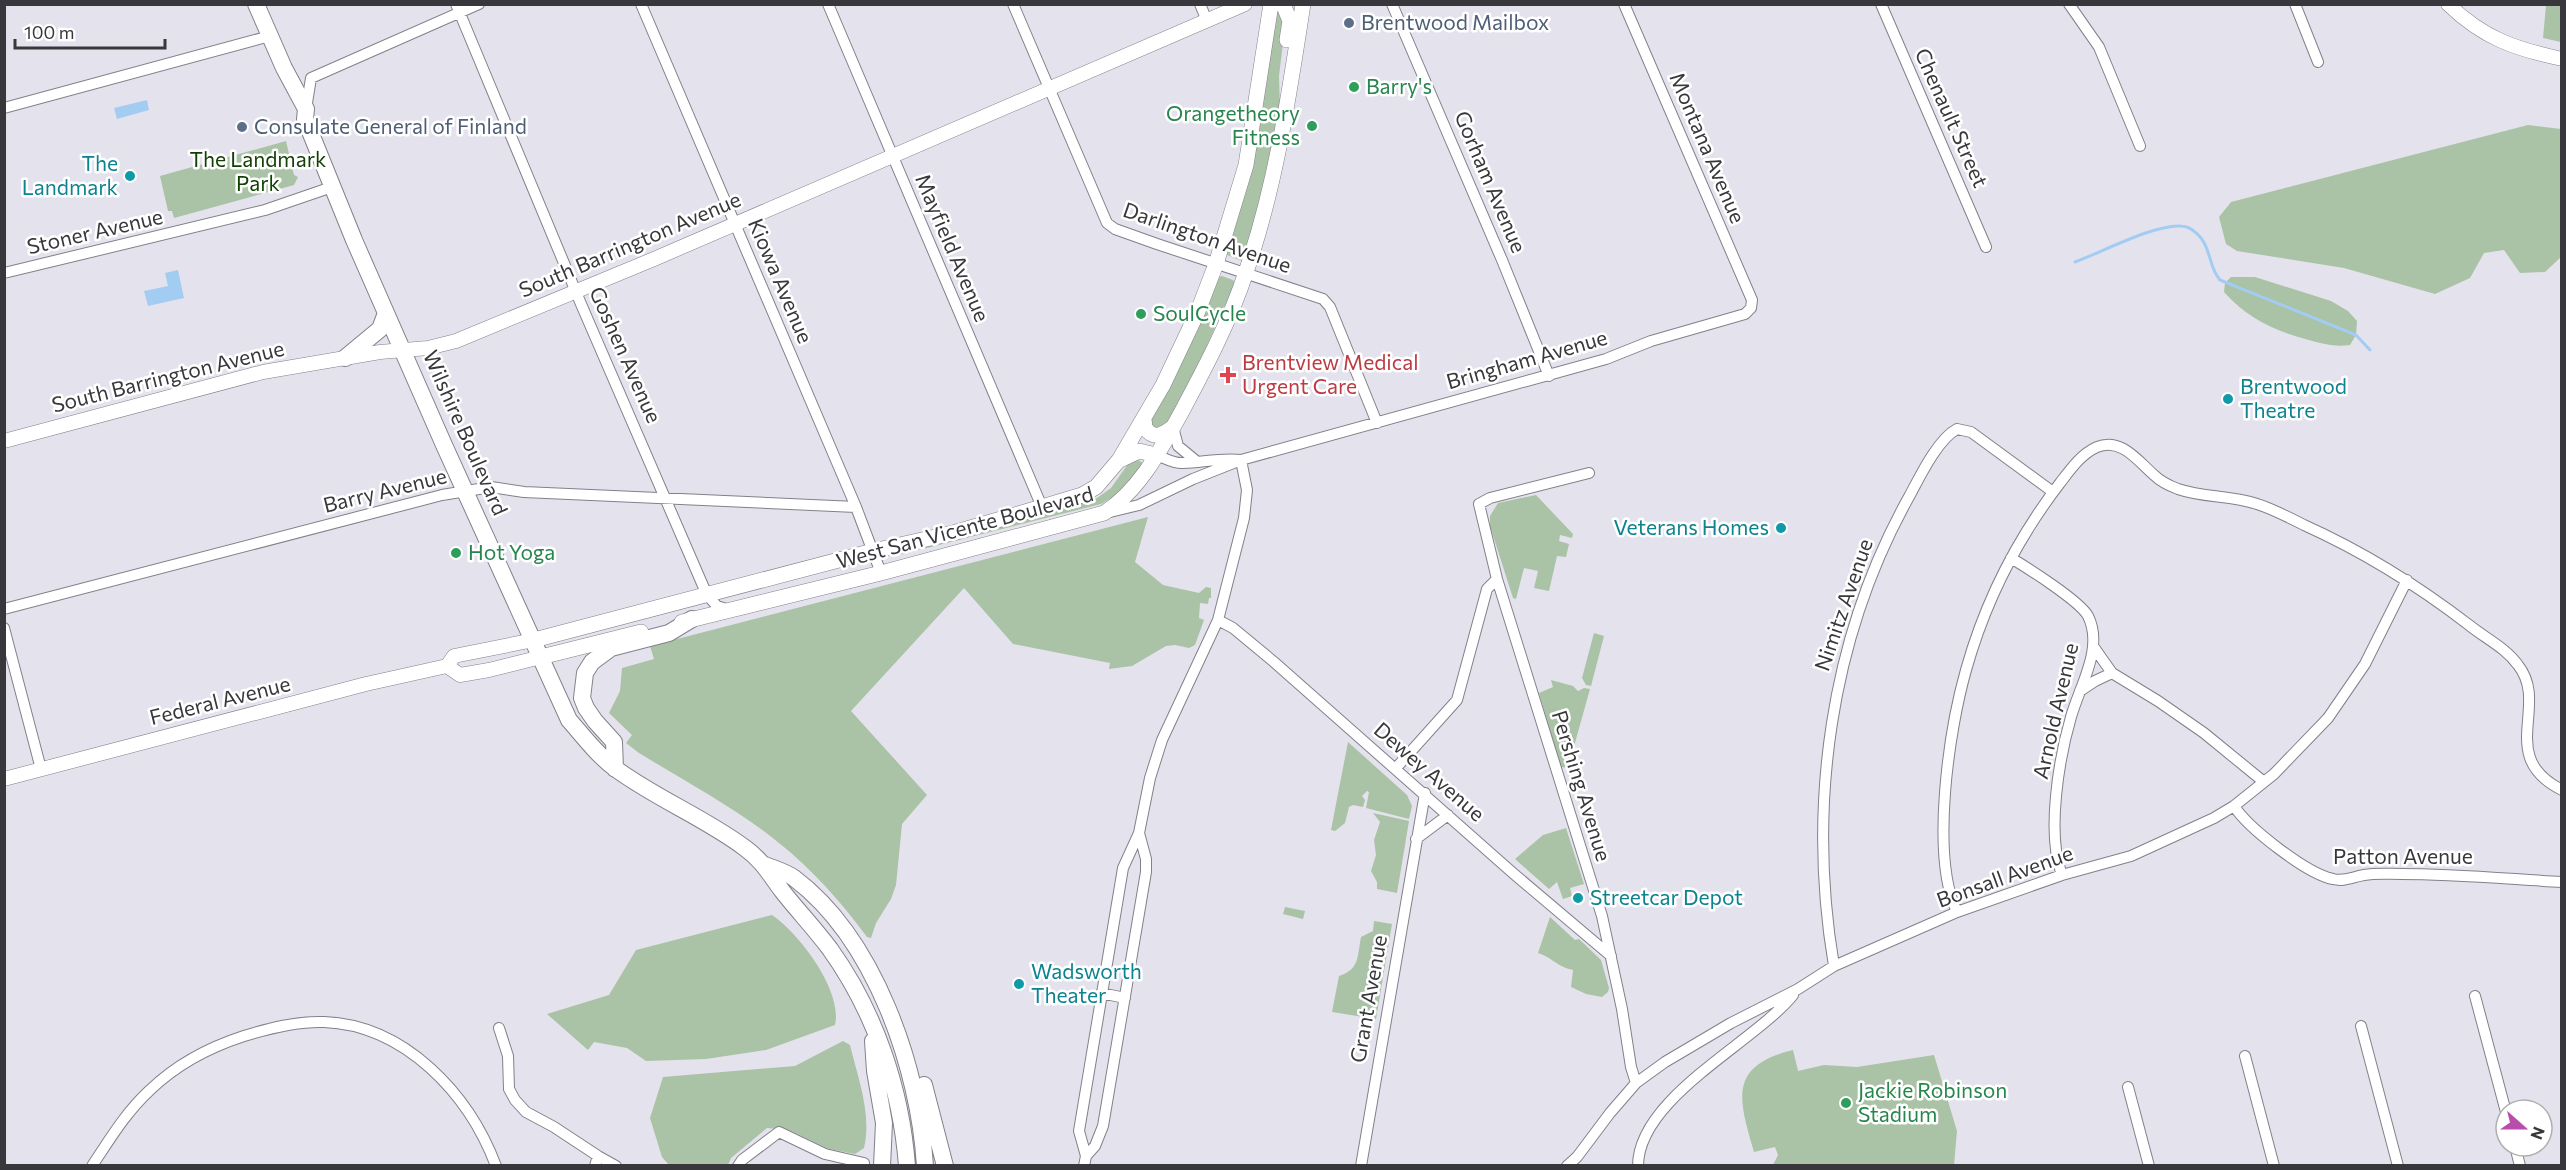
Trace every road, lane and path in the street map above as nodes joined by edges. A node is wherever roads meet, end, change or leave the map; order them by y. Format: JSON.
{"nodes":[{"id":1,"x":256,"y":4,"type":"edge"},
{"id":2,"x":479,"y":4,"type":"edge"},
{"id":3,"x":641,"y":4,"type":"edge"},
{"id":4,"x":828,"y":4,"type":"edge"},
{"id":5,"x":1013,"y":4,"type":"edge"},
{"id":6,"x":1200,"y":4,"type":"edge"},
{"id":7,"x":1245,"y":4,"type":"edge"},
{"id":8,"x":1271,"y":4,"type":"edge"},
{"id":9,"x":1283,"y":4,"type":"edge"},
{"id":10,"x":1303,"y":4,"type":"edge"},
{"id":11,"x":1392,"y":4,"type":"edge"},
{"id":12,"x":1624,"y":4,"type":"edge"},
{"id":13,"x":1881,"y":4,"type":"edge"},
{"id":14,"x":2069,"y":4,"type":"edge"},
{"id":15,"x":2295,"y":4,"type":"edge"},
{"id":16,"x":2448,"y":4,"type":"edge"},
{"id":17,"x":457,"y":9,"type":"edge"},
{"id":18,"x":1207,"y":21,"type":"junction"},
{"id":19,"x":270,"y":36,"type":"junction"},
{"id":20,"x":2562,"y":58,"type":"edge"},
{"id":21,"x":2318,"y":62,"type":"dead end"},
{"id":22,"x":1049,"y":89,"type":"junction"},
{"id":23,"x":1287,"y":106,"type":"junction"},
{"id":24,"x":4,"y":108,"type":"edge"},
{"id":25,"x":306,"y":110,"type":"junction"},
{"id":26,"x":2140,"y":146,"type":"dead end"},
{"id":27,"x":891,"y":156,"type":"junction"},
{"id":28,"x":332,"y":187,"type":"junction"},
{"id":29,"x":734,"y":224,"type":"junction"},
{"id":30,"x":1986,"y":247,"type":"dead end"},
{"id":31,"x":1216,"y":264,"type":"junction"},
{"id":32,"x":4,"y":273,"type":"edge"},
{"id":33,"x":1246,"y":273,"type":"junction"},
{"id":34,"x":576,"y":291,"type":"junction"},
{"id":35,"x":1751,"y":308,"type":"joint"},
{"id":36,"x":386,"y":313,"type":"junction"},
{"id":37,"x":404,"y":352,"type":"junction"},
{"id":38,"x":345,"y":358,"type":"junction"},
{"id":39,"x":1549,"y":376,"type":"junction"},
{"id":40,"x":1144,"y":419,"type":"junction"},
{"id":41,"x":1377,"y":423,"type":"junction"},
{"id":42,"x":1173,"y":427,"type":"junction"},
{"id":43,"x":4,"y":441,"type":"edge"},
{"id":44,"x":1156,"y":455,"type":"junction"},
{"id":45,"x":1119,"y":460,"type":"junction"},
{"id":46,"x":1195,"y":460,"type":"junction"},
{"id":47,"x":1241,"y":460,"type":"junction"},
{"id":48,"x":1589,"y":473,"type":"dead end"},
{"id":49,"x":466,"y":490,"type":"junction"},
{"id":50,"x":2053,"y":492,"type":"junction"},
{"id":51,"x":666,"y":499,"type":"junction"},
{"id":52,"x":855,"y":507,"type":"junction"},
{"id":53,"x":1042,"y":507,"type":"junction"},
{"id":54,"x":1104,"y":513,"type":"junction"},
{"id":55,"x":873,"y":551,"type":"junction"},
{"id":56,"x":2011,"y":558,"type":"junction"},
{"id":57,"x":881,"y":573,"type":"junction"},
{"id":58,"x":1497,"y":579,"type":"junction"},
{"id":59,"x":2407,"y":580,"type":"junction"},
{"id":60,"x":707,"y":595,"type":"junction"},
{"id":61,"x":4,"y":609,"type":"edge"},
{"id":62,"x":729,"y":610,"type":"junction"},
{"id":63,"x":692,"y":619,"type":"junction"},
{"id":64,"x":1218,"y":620,"type":"junction"},
{"id":65,"x":4,"y":628,"type":"edge"},
{"id":66,"x":534,"y":640,"type":"junction"},
{"id":67,"x":2093,"y":646,"type":"junction"},
{"id":68,"x":541,"y":657,"type":"junction"},
{"id":69,"x":447,"y":666,"type":"junction"},
{"id":70,"x":2112,"y":673,"type":"junction"},
{"id":71,"x":2080,"y":691,"type":"junction"},
{"id":72,"x":615,"y":768,"type":"junction"},
{"id":73,"x":1396,"y":768,"type":"junction"},
{"id":74,"x":41,"y":769,"type":"junction"},
{"id":75,"x":4,"y":779,"type":"edge"},
{"id":76,"x":2264,"y":782,"type":"junction"},
{"id":77,"x":2562,"y":790,"type":"edge"},
{"id":78,"x":1425,"y":793,"type":"junction"},
{"id":79,"x":2234,"y":806,"type":"junction"},
{"id":80,"x":1448,"y":814,"type":"junction"},
{"id":81,"x":1139,"y":833,"type":"junction"},
{"id":82,"x":1416,"y":839,"type":"junction"},
{"id":83,"x":765,"y":865,"type":"junction"},
{"id":84,"x":2062,"y":875,"type":"junction"},
{"id":85,"x":2562,"y":882,"type":"edge"},
{"id":86,"x":1958,"y":912,"type":"junction"},
{"id":87,"x":862,"y":956,"type":"junction"},
{"id":88,"x":1611,"y":956,"type":"junction"},
{"id":89,"x":1834,"y":966,"type":"junction"},
{"id":90,"x":1798,"y":989,"type":"junction"},
{"id":91,"x":1101,"y":993,"type":"junction"},
{"id":92,"x":2475,"y":996,"type":"dead end"},
{"id":93,"x":1125,"y":998,"type":"junction"},
{"id":94,"x":872,"y":1025,"type":"junction"},
{"id":95,"x":2361,"y":1026,"type":"dead end"},
{"id":96,"x":499,"y":1028,"type":"dead end"},
{"id":97,"x":2245,"y":1056,"type":"dead end"},
{"id":98,"x":1636,"y":1083,"type":"junction"},
{"id":99,"x":2128,"y":1087,"type":"dead end"},
{"id":100,"x":2502,"y":1098,"type":"edge"},
{"id":101,"x":597,"y":1161,"type":"edge"},
{"id":102,"x":1085,"y":1161,"type":"edge"},
{"id":103,"x":864,"y":1163,"type":"dead end"},
{"id":104,"x":92,"y":1166,"type":"edge"},
{"id":105,"x":496,"y":1166,"type":"edge"},
{"id":106,"x":616,"y":1166,"type":"edge"},
{"id":107,"x":738,"y":1166,"type":"edge"},
{"id":108,"x":882,"y":1166,"type":"edge"},
{"id":109,"x":907,"y":1166,"type":"edge"},
{"id":110,"x":925,"y":1166,"type":"edge"},
{"id":111,"x":945,"y":1166,"type":"edge"},
{"id":112,"x":1361,"y":1166,"type":"edge"},
{"id":113,"x":1567,"y":1166,"type":"edge"},
{"id":114,"x":1638,"y":1166,"type":"edge"},
{"id":115,"x":2149,"y":1166,"type":"edge"},
{"id":116,"x":2274,"y":1166,"type":"edge"},
{"id":117,"x":2398,"y":1166,"type":"edge"}],
"edges":[{"from":1,"to":19,"type":"main road","name":"Wilshire Boulevard"},
{"from":2,"to":17,"type":"street"},
{"from":3,"to":29,"type":"street","name":"Kiowa Avenue"},
{"from":4,"to":27,"type":"street","name":"Mayfield Avenue"},
{"from":5,"to":22,"type":"street","name":"Darlington Avenue"},
{"from":6,"to":18,"type":"street"},
{"from":7,"to":18,"type":"street","name":"South Barrington Avenue"},
{"from":8,"to":31,"type":"main road","name":"West San Vicente Boulevard"},
{"from":9,"to":23,"type":"main road"},
{"from":10,"to":23,"type":"main road","name":"West San Vicente Boulevard"},
{"from":11,"to":39,"type":"street","name":"Gorham Avenue"},
{"from":12,"to":35,"type":"street","name":"Montana Avenue"},
{"from":13,"to":30,"type":"street","name":"Chenault Street"},
{"from":14,"to":26,"type":"street"},
{"from":15,"to":21,"type":"street"},
{"from":16,"to":20,"type":"street"},
{"from":17,"to":25,"type":"street"},
{"from":17,"to":34,"type":"street","name":"Goshen Avenue"},
{"from":18,"to":22,"type":"street","name":"South Barrington Avenue"},
{"from":19,"to":24,"type":"street"},
{"from":19,"to":25,"type":"main road","name":"Wilshire Boulevard"},
{"from":22,"to":27,"type":"street","name":"South Barrington Avenue"},
{"from":22,"to":31,"type":"street","name":"Darlington Avenue"},
{"from":23,"to":33,"type":"main road","name":"West San Vicente Boulevard"},
{"from":25,"to":28,"type":"main road","name":"Wilshire Boulevard"},
{"from":27,"to":29,"type":"street","name":"South Barrington Avenue"},
{"from":27,"to":53,"type":"street","name":"Mayfield Avenue"},
{"from":28,"to":32,"type":"street","name":"Stoner Avenue"},
{"from":28,"to":36,"type":"main road","name":"Wilshire Boulevard"},
{"from":29,"to":34,"type":"street","name":"South Barrington Avenue"},
{"from":29,"to":52,"type":"street","name":"Kiowa Avenue"},
{"from":31,"to":33,"type":"street","name":"Darlington Avenue"},
{"from":31,"to":40,"type":"main road","name":"West San Vicente Boulevard"},
{"from":33,"to":41,"type":"street","name":"Darlington Avenue"},
{"from":33,"to":42,"type":"main road","name":"West San Vicente Boulevard"},
{"from":34,"to":37,"type":"street","name":"South Barrington Avenue"},
{"from":34,"to":51,"type":"street","name":"Goshen Avenue"},
{"from":35,"to":39,"type":"street","name":"Bringham Avenue"},
{"from":36,"to":37,"type":"main road","name":"Wilshire Boulevard"},
{"from":36,"to":38,"type":"main road"},
{"from":37,"to":38,"type":"street","name":"South Barrington Avenue"},
{"from":37,"to":49,"type":"main road","name":"Wilshire Boulevard"},
{"from":38,"to":43,"type":"street","name":"South Barrington Avenue"},
{"from":39,"to":41,"type":"street","name":"Bringham Avenue"},
{"from":40,"to":42,"type":"main road"},
{"from":40,"to":45,"type":"main road","name":"West San Vicente Boulevard"},
{"from":41,"to":47,"type":"street","name":"Bringham Avenue"},
{"from":42,"to":44,"type":"main road","name":"West San Vicente Boulevard"},
{"from":42,"to":46,"type":"street"},
{"from":44,"to":45,"type":"main road"},
{"from":44,"to":46,"type":"street","name":"Bringham Avenue"},
{"from":44,"to":54,"type":"main road","name":"West San Vicente Boulevard"},
{"from":45,"to":53,"type":"main road","name":"West San Vicente Boulevard"},
{"from":46,"to":47,"type":"street","name":"Bringham Avenue"},
{"from":47,"to":54,"type":"street","name":"Bringham Avenue"},
{"from":47,"to":64,"type":"street"},
{"from":48,"to":58,"type":"street","name":"Pershing Avenue"},
{"from":49,"to":51,"type":"street","name":"Barry Avenue"},
{"from":49,"to":61,"type":"street","name":"Barry Avenue"},
{"from":49,"to":66,"type":"main road","name":"Wilshire Boulevard"},
{"from":50,"to":56,"type":"street"},
{"from":50,"to":59,"type":"street"},
{"from":50,"to":89,"type":"street","name":"Nimitz Avenue"},
{"from":51,"to":52,"type":"street","name":"Barry Avenue"},
{"from":51,"to":60,"type":"street","name":"Goshen Avenue"},
{"from":52,"to":55,"type":"street","name":"Kiowa Avenue"},
{"from":53,"to":55,"type":"main road","name":"West San Vicente Boulevard"},
{"from":54,"to":57,"type":"main road","name":"West San Vicente Boulevard"},
{"from":55,"to":57,"type":"street","name":"Kiowa Avenue"},
{"from":55,"to":60,"type":"main road","name":"West San Vicente Boulevard"},
{"from":56,"to":67,"type":"street","name":"Arnold Avenue"},
{"from":56,"to":86,"type":"street"},
{"from":57,"to":62,"type":"main road","name":"West San Vicente Boulevard"},
{"from":58,"to":73,"type":"street"},
{"from":58,"to":88,"type":"street","name":"Pershing Avenue"},
{"from":59,"to":76,"type":"street","name":"Bonsall Avenue"},
{"from":59,"to":77,"type":"street"},
{"from":60,"to":62,"type":"street"},
{"from":60,"to":66,"type":"main road","name":"West San Vicente Boulevard"},
{"from":62,"to":63,"type":"main road","name":"West San Vicente Boulevard"},
{"from":63,"to":68,"type":"main road","name":"West San Vicente Boulevard"},
{"from":63,"to":72,"type":"main road"},
{"from":64,"to":73,"type":"street","name":"Dewey Avenue"},
{"from":64,"to":81,"type":"street"},
{"from":65,"to":74,"type":"street"},
{"from":66,"to":68,"type":"main road","name":"Wilshire Boulevard"},
{"from":66,"to":69,"type":"street","name":"Federal Avenue"},
{"from":67,"to":70,"type":"street"},
{"from":67,"to":71,"type":"street","name":"Arnold Avenue"},
{"from":68,"to":69,"type":"street","name":"Federal Avenue"},
{"from":68,"to":72,"type":"main road","name":"Wilshire Boulevard"},
{"from":69,"to":74,"type":"street","name":"Federal Avenue"},
{"from":70,"to":71,"type":"street"},
{"from":70,"to":76,"type":"street"},
{"from":71,"to":84,"type":"street","name":"Arnold Avenue"},
{"from":72,"to":83,"type":"main road","name":"Wilshire Boulevard"},
{"from":73,"to":78,"type":"street","name":"Dewey Avenue"},
{"from":74,"to":75,"type":"street","name":"Federal Avenue"},
{"from":76,"to":79,"type":"street","name":"Bonsall Avenue"},
{"from":78,"to":80,"type":"street","name":"Dewey Avenue"},
{"from":78,"to":82,"type":"street","name":"Grant Avenue"},
{"from":79,"to":84,"type":"street","name":"Bonsall Avenue"},
{"from":79,"to":85,"type":"street","name":"Patton Avenue"},
{"from":80,"to":82,"type":"street"},
{"from":80,"to":88,"type":"street","name":"Dewey Avenue"},
{"from":81,"to":91,"type":"street"},
{"from":81,"to":93,"type":"street"},
{"from":82,"to":112,"type":"street","name":"Grant Avenue"},
{"from":83,"to":87,"type":"main road","name":"Wilshire Boulevard"},
{"from":83,"to":94,"type":"main road","name":"Wilshire Boulevard"},
{"from":84,"to":86,"type":"street","name":"Bonsall Avenue"},
{"from":86,"to":89,"type":"street","name":"Bonsall Avenue"},
{"from":87,"to":110,"type":"main road","name":"Wilshire Boulevard"},
{"from":87,"to":111,"type":"main road"},
{"from":88,"to":98,"type":"street","name":"Pershing Avenue"},
{"from":89,"to":90,"type":"street","name":"Bonsall Avenue"},
{"from":90,"to":98,"type":"street","name":"Bonsall Avenue"},
{"from":90,"to":114,"type":"street"},
{"from":91,"to":93,"type":"street"},
{"from":91,"to":102,"type":"street"},
{"from":92,"to":100,"type":"street"},
{"from":93,"to":102,"type":"street"},
{"from":94,"to":108,"type":"main road"},
{"from":94,"to":109,"type":"main road","name":"Wilshire Boulevard"},
{"from":95,"to":117,"type":"street"},
{"from":96,"to":101,"type":"street"},
{"from":97,"to":116,"type":"street"},
{"from":98,"to":113,"type":"street","name":"Bonsall Avenue"},
{"from":99,"to":115,"type":"street"},
{"from":101,"to":106,"type":"street"},
{"from":103,"to":107,"type":"street"},
{"from":104,"to":105,"type":"street"}]}
